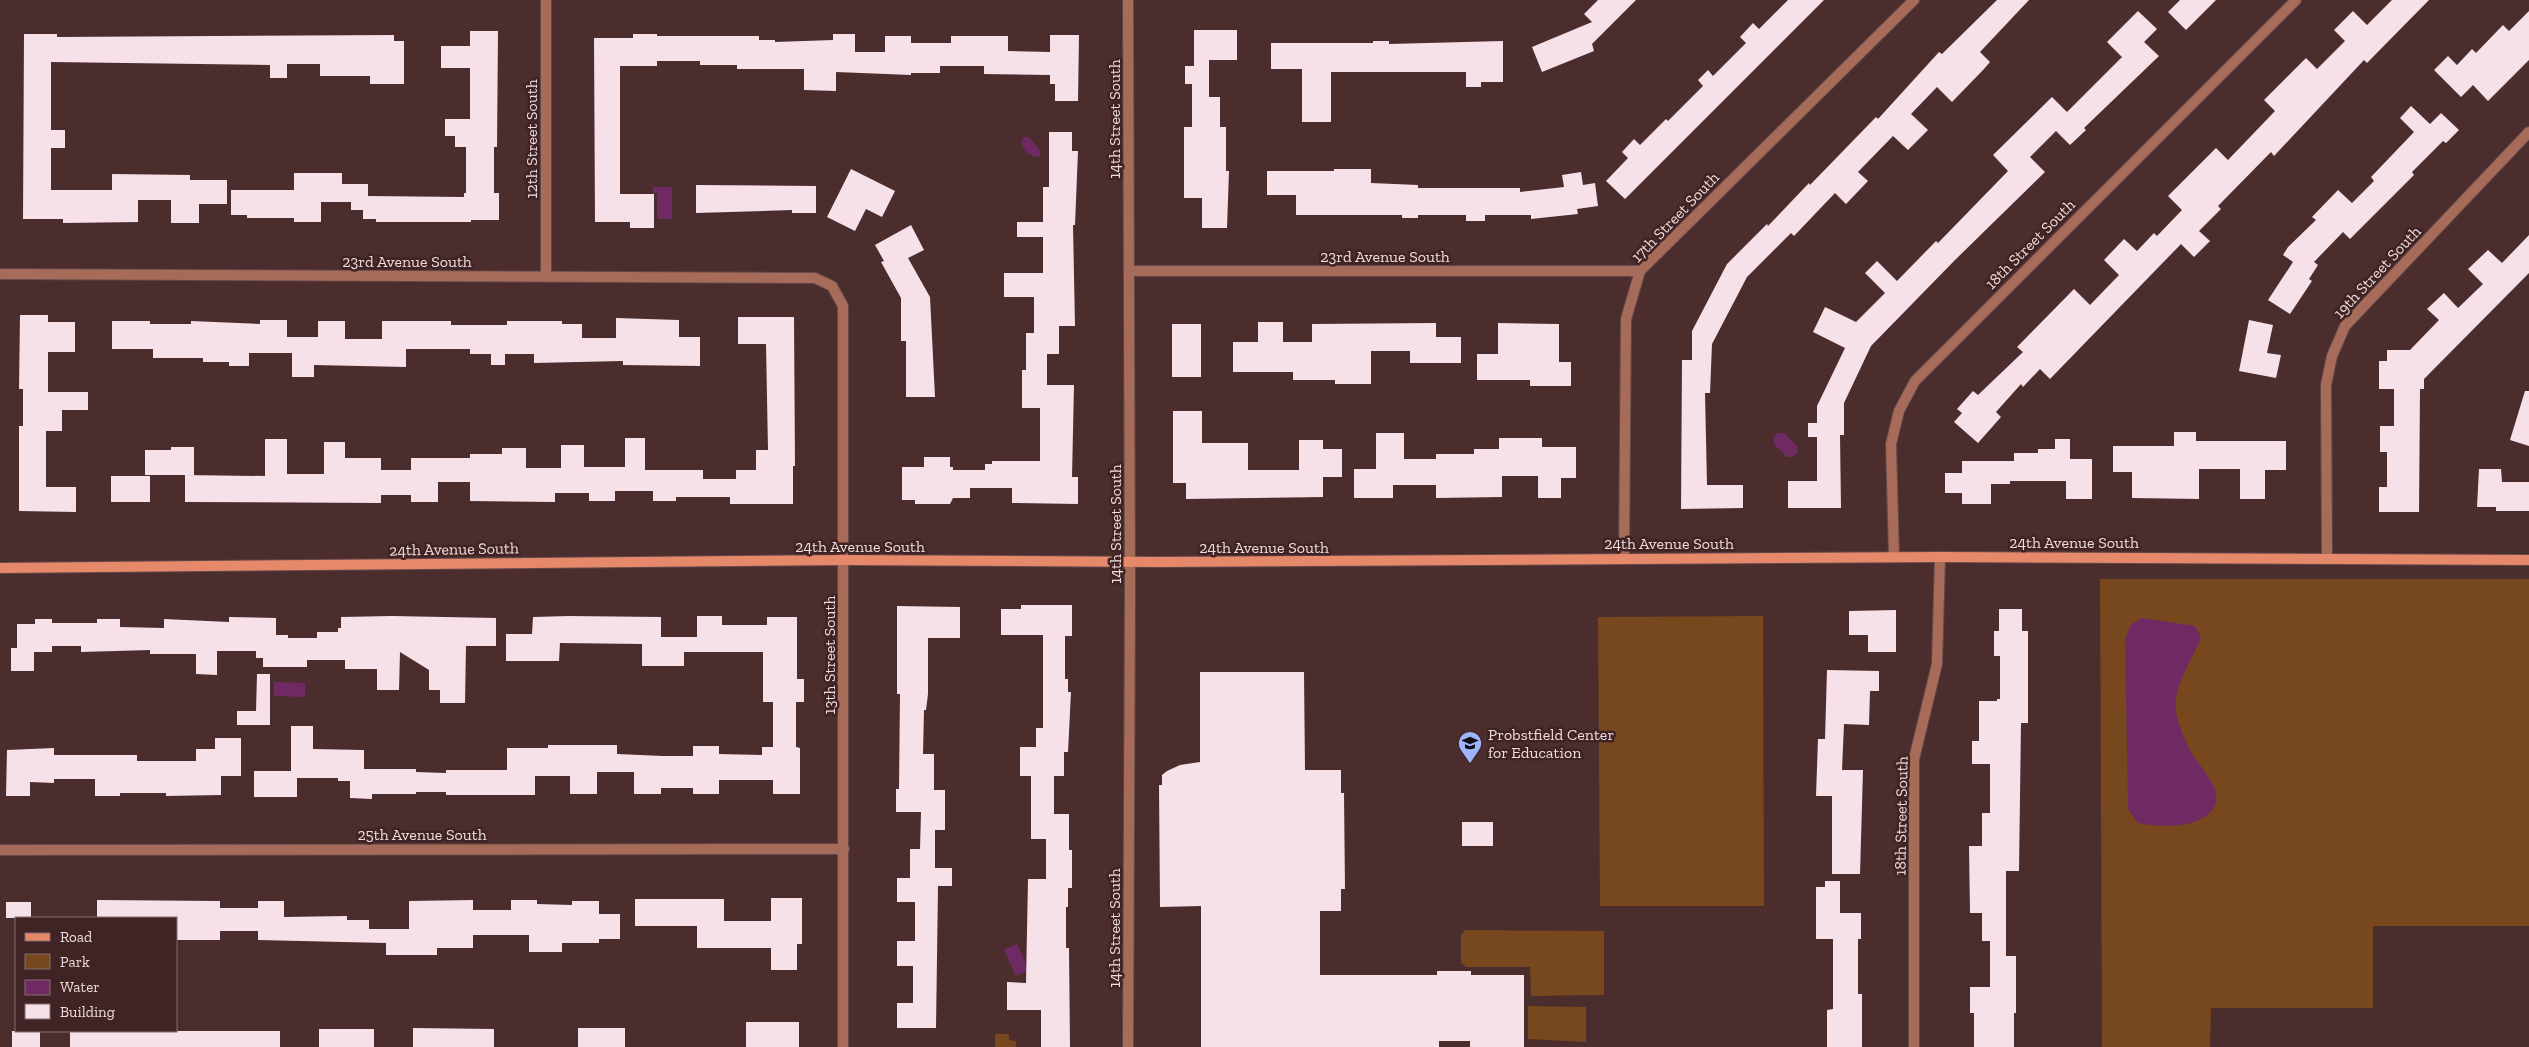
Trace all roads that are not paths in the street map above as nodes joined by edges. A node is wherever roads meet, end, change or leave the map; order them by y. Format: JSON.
{"nodes":[{"id":1,"x":546,"y":0,"type":"edge"},
{"id":2,"x":1128,"y":0,"type":"edge"},
{"id":3,"x":1914,"y":0,"type":"edge"},
{"id":4,"x":2296,"y":0,"type":"edge"},
{"id":5,"x":2529,"y":132,"type":"edge"},
{"id":6,"x":1129,"y":271,"type":"junction"},
{"id":7,"x":1640,"y":271,"type":"junction"},
{"id":8,"x":0,"y":274,"type":"edge"},
{"id":9,"x":546,"y":277,"type":"junction"},
{"id":10,"x":815,"y":278,"type":"joint"},
{"id":11,"x":1940,"y":557,"type":"junction"},
{"id":12,"x":1624,"y":558,"type":"junction"},
{"id":13,"x":1894,"y":558,"type":"junction"},
{"id":14,"x":2327,"y":558,"type":"junction"},
{"id":15,"x":843,"y":560,"type":"junction"},
{"id":16,"x":2529,"y":560,"type":"edge"},
{"id":17,"x":1130,"y":562,"type":"junction"},
{"id":18,"x":0,"y":568,"type":"edge"},
{"id":19,"x":844,"y":849,"type":"junction"},
{"id":20,"x":0,"y":850,"type":"edge"},
{"id":21,"x":843,"y":1047,"type":"edge"},
{"id":22,"x":1128,"y":1047,"type":"edge"},
{"id":23,"x":1914,"y":1047,"type":"edge"}],
"edges":[{"from":1,"to":9,"type":"street","name":"12th Street South"},
{"from":2,"to":6,"type":"street","name":"14th Street South"},
{"from":3,"to":7,"type":"street","name":"17th Street South"},
{"from":4,"to":13,"type":"street","name":"18th Street South"},
{"from":5,"to":14,"type":"street","name":"19th Street South"},
{"from":6,"to":7,"type":"street","name":"23rd Avenue South"},
{"from":6,"to":17,"type":"street","name":"14th Street South"},
{"from":7,"to":12,"type":"street","name":"17th Street South"},
{"from":8,"to":9,"type":"street","name":"23rd Avenue South"},
{"from":9,"to":10,"type":"street","name":"23rd Avenue South"},
{"from":10,"to":15,"type":"street","name":"13th Street South"},
{"from":11,"to":13,"type":"street","name":"24th Avenue South"},
{"from":11,"to":14,"type":"street","name":"24th Avenue South"},
{"from":11,"to":23,"type":"street","name":"18th Street South"},
{"from":12,"to":13,"type":"street","name":"24th Avenue South"},
{"from":12,"to":17,"type":"street","name":"24th Avenue South"},
{"from":14,"to":16,"type":"street","name":"24th Avenue South"},
{"from":15,"to":17,"type":"street","name":"24th Avenue South"},
{"from":15,"to":18,"type":"street","name":"24th Avenue South"},
{"from":15,"to":19,"type":"street","name":"13th Street South"},
{"from":17,"to":22,"type":"street","name":"14th Street South"},
{"from":19,"to":20,"type":"street","name":"25th Avenue South"},
{"from":19,"to":21,"type":"street","name":"13th Street South"}]}
